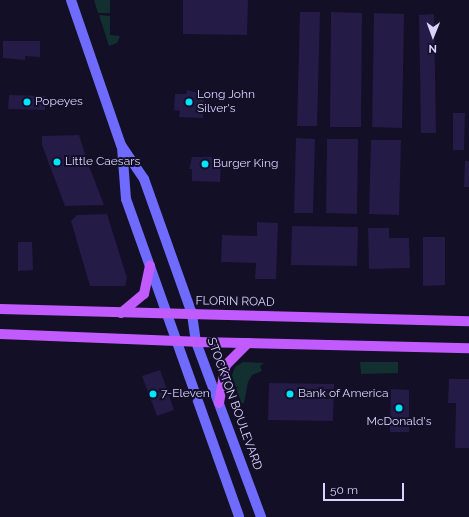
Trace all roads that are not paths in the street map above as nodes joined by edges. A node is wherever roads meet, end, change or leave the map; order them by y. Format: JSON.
{"nodes":[{"id":1,"x":71,"y":0,"type":"edge"},
{"id":2,"x":122,"y":145,"type":"junction"},
{"id":3,"x":150,"y":266,"type":"junction"},
{"id":4,"x":0,"y":309,"type":"edge"},
{"id":5,"x":120,"y":313,"type":"junction"},
{"id":6,"x":192,"y":314,"type":"junction"},
{"id":7,"x":168,"y":315,"type":"junction"},
{"id":8,"x":469,"y":321,"type":"edge"},
{"id":9,"x":0,"y":334,"type":"edge"},
{"id":10,"x":177,"y":342,"type":"junction"},
{"id":11,"x":196,"y":342,"type":"junction"},
{"id":12,"x":248,"y":343,"type":"junction"},
{"id":13,"x":469,"y":348,"type":"edge"},
{"id":14,"x":219,"y":403,"type":"junction"},
{"id":15,"x":239,"y":517,"type":"edge"},
{"id":16,"x":260,"y":517,"type":"edge"}],
"edges":[{"from":1,"to":2,"type":"main road","name":"STOCKTON BOULEVARD"},
{"from":2,"to":3,"type":"main road","name":"STOCKTON BOULEVARD"},
{"from":2,"to":6,"type":"main road","name":"STOCKTON BOULEVARD"},
{"from":3,"to":5,"type":"main road"},
{"from":3,"to":7,"type":"main road","name":"STOCKTON BOULEVARD"},
{"from":4,"to":5,"type":"main road","name":"FLORIN ROAD"},
{"from":5,"to":7,"type":"main road","name":"FLORIN ROAD"},
{"from":6,"to":7,"type":"main road","name":"FLORIN ROAD"},
{"from":6,"to":8,"type":"main road","name":"FLORIN ROAD"},
{"from":6,"to":11,"type":"main road","name":"STOCKTON BOULEVARD"},
{"from":7,"to":10,"type":"main road","name":"STOCKTON BOULEVARD"},
{"from":9,"to":10,"type":"main road"},
{"from":10,"to":11,"type":"main road"},
{"from":10,"to":15,"type":"main road","name":"STOCKTON BOULEVARD"},
{"from":11,"to":12,"type":"main road"},
{"from":11,"to":14,"type":"main road","name":"STOCKTON BOULEVARD"},
{"from":12,"to":13,"type":"main road"},
{"from":12,"to":14,"type":"main road"},
{"from":14,"to":16,"type":"main road","name":"STOCKTON BOULEVARD"}]}
